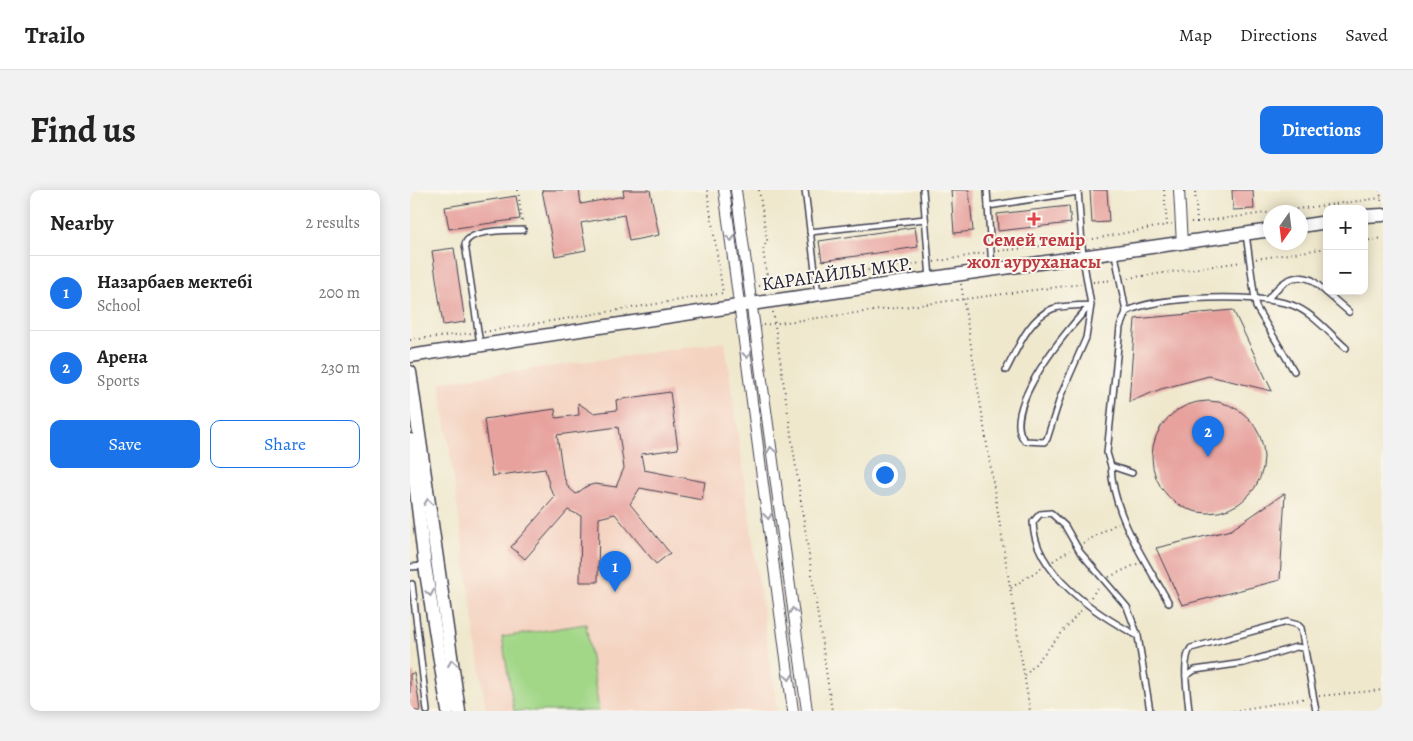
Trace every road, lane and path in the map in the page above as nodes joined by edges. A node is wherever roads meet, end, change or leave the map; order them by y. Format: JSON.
{"nodes":[{"id":1,"x":518,"y":190,"type":"edge"},
{"id":2,"x":707,"y":190,"type":"edge"},
{"id":3,"x":724,"y":190,"type":"edge"},
{"id":4,"x":736,"y":190,"type":"edge"},
{"id":5,"x":758,"y":190,"type":"edge"},
{"id":6,"x":805,"y":190,"type":"edge"},
{"id":7,"x":923,"y":190,"type":"edge"},
{"id":8,"x":987,"y":190,"type":"edge"},
{"id":9,"x":1164,"y":190,"type":"edge"},
{"id":10,"x":1179,"y":190,"type":"edge"},
{"id":11,"x":1196,"y":190,"type":"edge"},
{"id":12,"x":1380,"y":190,"type":"edge"},
{"id":13,"x":1078,"y":191,"type":"edge"},
{"id":14,"x":1381,"y":198,"type":"junction"},
{"id":15,"x":988,"y":206,"type":"junction"},
{"id":16,"x":1383,"y":209,"type":"edge"},
{"id":17,"x":1383,"y":214,"type":"edge"},
{"id":18,"x":1368,"y":216,"type":"edge"},
{"id":19,"x":925,"y":219,"type":"junction"},
{"id":20,"x":1197,"y":222,"type":"junction"},
{"id":21,"x":1181,"y":223,"type":"junction"},
{"id":22,"x":1323,"y":223,"type":"edge"},
{"id":23,"x":1167,"y":225,"type":"junction"},
{"id":24,"x":1308,"y":225,"type":"edge"},
{"id":25,"x":523,"y":230,"type":"joint"},
{"id":26,"x":1263,"y":231,"type":"edge"},
{"id":27,"x":810,"y":232,"type":"junction"},
{"id":28,"x":1246,"y":234,"type":"junction"},
{"id":29,"x":1383,"y":238,"type":"edge"},
{"id":30,"x":1082,"y":241,"type":"junction"},
{"id":31,"x":1368,"y":241,"type":"edge"},
{"id":32,"x":1182,"y":244,"type":"junction"},
{"id":33,"x":1323,"y":249,"type":"edge"},
{"id":34,"x":991,"y":252,"type":"junction"},
{"id":35,"x":1115,"y":254,"type":"junction"},
{"id":36,"x":1083,"y":258,"type":"junction"},
{"id":37,"x":1250,"y":260,"type":"junction"},
{"id":38,"x":928,"y":263,"type":"junction"},
{"id":39,"x":992,"y":271,"type":"junction"},
{"id":40,"x":960,"y":275,"type":"junction"},
{"id":41,"x":816,"y":277,"type":"junction"},
{"id":42,"x":930,"y":279,"type":"junction"},
{"id":43,"x":1120,"y":279,"type":"junction"},
{"id":44,"x":1087,"y":283,"type":"junction"},
{"id":45,"x":768,"y":284,"type":"junction"},
{"id":46,"x":818,"y":295,"type":"junction"},
{"id":47,"x":964,"y":300,"type":"junction"},
{"id":48,"x":1254,"y":300,"type":"junction"},
{"id":49,"x":1267,"y":300,"type":"junction"},
{"id":50,"x":772,"y":301,"type":"junction"},
{"id":51,"x":745,"y":306,"type":"junction"},
{"id":52,"x":1090,"y":306,"type":"junction"},
{"id":53,"x":1126,"y":312,"type":"junction"},
{"id":54,"x":1349,"y":312,"type":"dead end"},
{"id":55,"x":775,"y":324,"type":"junction"},
{"id":56,"x":753,"y":326,"type":"junction"},
{"id":57,"x":478,"y":333,"type":"junction"},
{"id":58,"x":410,"y":340,"type":"edge"},
{"id":59,"x":480,"y":347,"type":"junction"},
{"id":60,"x":1346,"y":348,"type":"dead end"},
{"id":61,"x":410,"y":356,"type":"edge"},
{"id":62,"x":1006,"y":370,"type":"dead end"},
{"id":63,"x":1294,"y":371,"type":"dead end"},
{"id":64,"x":410,"y":372,"type":"edge"},
{"id":65,"x":410,"y":440,"type":"edge"},
{"id":66,"x":1111,"y":466,"type":"junction"},
{"id":67,"x":1132,"y":473,"type":"dead end"},
{"id":68,"x":1124,"y":519,"type":"junction"},
{"id":69,"x":1077,"y":546,"type":"junction"},
{"id":70,"x":1145,"y":560,"type":"junction"},
{"id":71,"x":431,"y":564,"type":"junction"},
{"id":72,"x":1048,"y":564,"type":"junction"},
{"id":73,"x":410,"y":567,"type":"edge"},
{"id":74,"x":1105,"y":579,"type":"junction"},
{"id":75,"x":412,"y":584,"type":"dead end"},
{"id":76,"x":1010,"y":588,"type":"junction"},
{"id":77,"x":1169,"y":603,"type":"dead end"},
{"id":78,"x":1086,"y":604,"type":"junction"},
{"id":79,"x":413,"y":612,"type":"edge"},
{"id":80,"x":1138,"y":636,"type":"junction"},
{"id":81,"x":1303,"y":648,"type":"junction"},
{"id":82,"x":1186,"y":676,"type":"junction"},
{"id":83,"x":1024,"y":677,"type":"junction"},
{"id":84,"x":427,"y":711,"type":"edge"},
{"id":85,"x":448,"y":711,"type":"edge"},
{"id":86,"x":459,"y":711,"type":"edge"},
{"id":87,"x":793,"y":711,"type":"edge"},
{"id":88,"x":807,"y":711,"type":"edge"},
{"id":89,"x":832,"y":711,"type":"edge"},
{"id":90,"x":1030,"y":711,"type":"edge"},
{"id":91,"x":1150,"y":711,"type":"edge"},
{"id":92,"x":1189,"y":711,"type":"edge"},
{"id":93,"x":1316,"y":711,"type":"edge"}],
"edges":[{"from":1,"to":25,"type":"path"},
{"from":2,"to":57,"type":"path"},
{"from":3,"to":51,"type":"street","one_way":true},
{"from":4,"to":51,"type":"street"},
{"from":5,"to":45,"type":"path"},
{"from":6,"to":27,"type":"lane"},
{"from":7,"to":19,"type":"lane"},
{"from":8,"to":15,"type":"lane"},
{"from":9,"to":23,"type":"path"},
{"from":10,"to":21,"type":"street"},
{"from":11,"to":20,"type":"path"},
{"from":12,"to":14,"type":"path"},
{"from":13,"to":15,"type":"lane"},
{"from":13,"to":30,"type":"lane"},
{"from":14,"to":16,"type":"path"},
{"from":14,"to":20,"type":"path"},
{"from":15,"to":34,"type":"lane"},
{"from":17,"to":18,"type":"street"},
{"from":19,"to":27,"type":"lane"},
{"from":19,"to":38,"type":"lane"},
{"from":20,"to":21,"type":"path"},
{"from":21,"to":23,"type":"path"},
{"from":21,"to":32,"type":"street"},
{"from":22,"to":24,"type":"street"},
{"from":23,"to":30,"type":"path"},
{"from":25,"to":57,"type":"lane"},
{"from":26,"to":28,"type":"street","name":"КАРАГАЙЛЫ МКР."},
{"from":27,"to":41,"type":"lane"},
{"from":28,"to":32,"type":"street","name":"КАРАГАЙЛЫ МКР."},
{"from":28,"to":37,"type":"lane"},
{"from":29,"to":31,"type":"path"},
{"from":30,"to":34,"type":"path"},
{"from":30,"to":36,"type":"lane"},
{"from":32,"to":35,"type":"street","name":"КАРАГАЙЛЫ МКР."},
{"from":33,"to":37,"type":"path"},
{"from":34,"to":38,"type":"path"},
{"from":34,"to":39,"type":"lane"},
{"from":35,"to":36,"type":"street","name":"КАРАГАЙЛЫ МКР."},
{"from":35,"to":43,"type":"lane"},
{"from":36,"to":39,"type":"street","name":"КАРАГАЙЛЫ МКР."},
{"from":36,"to":44,"type":"lane"},
{"from":37,"to":43,"type":"path"},
{"from":37,"to":48,"type":"lane"},
{"from":38,"to":41,"type":"path"},
{"from":38,"to":42,"type":"lane"},
{"from":39,"to":40,"type":"street","name":"КАРАГАЙЛЫ МКР."},
{"from":40,"to":42,"type":"street","name":"КАРАГАЙЛЫ МКР."},
{"from":40,"to":47,"type":"path"},
{"from":41,"to":45,"type":"path"},
{"from":41,"to":46,"type":"lane"},
{"from":42,"to":46,"type":"street","name":"КАРАГАЙЛЫ МКР."},
{"from":43,"to":44,"type":"path"},
{"from":43,"to":53,"type":"lane"},
{"from":44,"to":47,"type":"path"},
{"from":44,"to":52,"type":"lane"},
{"from":45,"to":50,"type":"path"},
{"from":46,"to":50,"type":"street","name":"КАРАГАЙЛЫ МКР."},
{"from":47,"to":55,"type":"path"},
{"from":47,"to":76,"type":"path"},
{"from":48,"to":49,"type":"lane"},
{"from":48,"to":53,"type":"lane"},
{"from":48,"to":63,"type":"lane"},
{"from":49,"to":54,"type":"lane"},
{"from":49,"to":60,"type":"lane"},
{"from":50,"to":51,"type":"street","name":"КАРАГАЙЛЫ МКР."},
{"from":50,"to":55,"type":"path"},
{"from":51,"to":56,"type":"street"},
{"from":51,"to":59,"type":"street","name":"КАРАГАЙЛЫ МКР."},
{"from":51,"to":87,"type":"street","one_way":true},
{"from":52,"to":52,"type":"lane"},
{"from":52,"to":62,"type":"lane"},
{"from":53,"to":66,"type":"lane"},
{"from":55,"to":56,"type":"path"},
{"from":55,"to":89,"type":"path"},
{"from":88,"to":56,"type":"street","one_way":true},
{"from":57,"to":58,"type":"path"},
{"from":57,"to":59,"type":"lane"},
{"from":59,"to":61,"type":"street","name":"КАРАГАЙЛЫ МКР."},
{"from":71,"to":64,"type":"street","one_way":true},
{"from":65,"to":71,"type":"street"},
{"from":66,"to":67,"type":"lane"},
{"from":66,"to":68,"type":"lane"},
{"from":68,"to":69,"type":"path"},
{"from":68,"to":70,"type":"lane"},
{"from":69,"to":72,"type":"path"},
{"from":69,"to":72,"type":"lane"},
{"from":69,"to":74,"type":"lane"},
{"from":70,"to":74,"type":"path"},
{"from":70,"to":77,"type":"lane"},
{"from":71,"to":73,"type":"lane"},
{"from":71,"to":85,"type":"street","one_way":true},
{"from":86,"to":71,"type":"street","one_way":true},
{"from":72,"to":76,"type":"path"},
{"from":72,"to":78,"type":"lane"},
{"from":74,"to":78,"type":"path"},
{"from":74,"to":80,"type":"lane"},
{"from":75,"to":79,"type":"lane"},
{"from":76,"to":83,"type":"path"},
{"from":78,"to":80,"type":"lane"},
{"from":78,"to":83,"type":"path"},
{"from":79,"to":84,"type":"lane"},
{"from":80,"to":91,"type":"lane"},
{"from":81,"to":82,"type":"lane"},
{"from":81,"to":82,"type":"lane"},
{"from":81,"to":93,"type":"lane"},
{"from":82,"to":92,"type":"lane"},
{"from":83,"to":90,"type":"path"}]}
